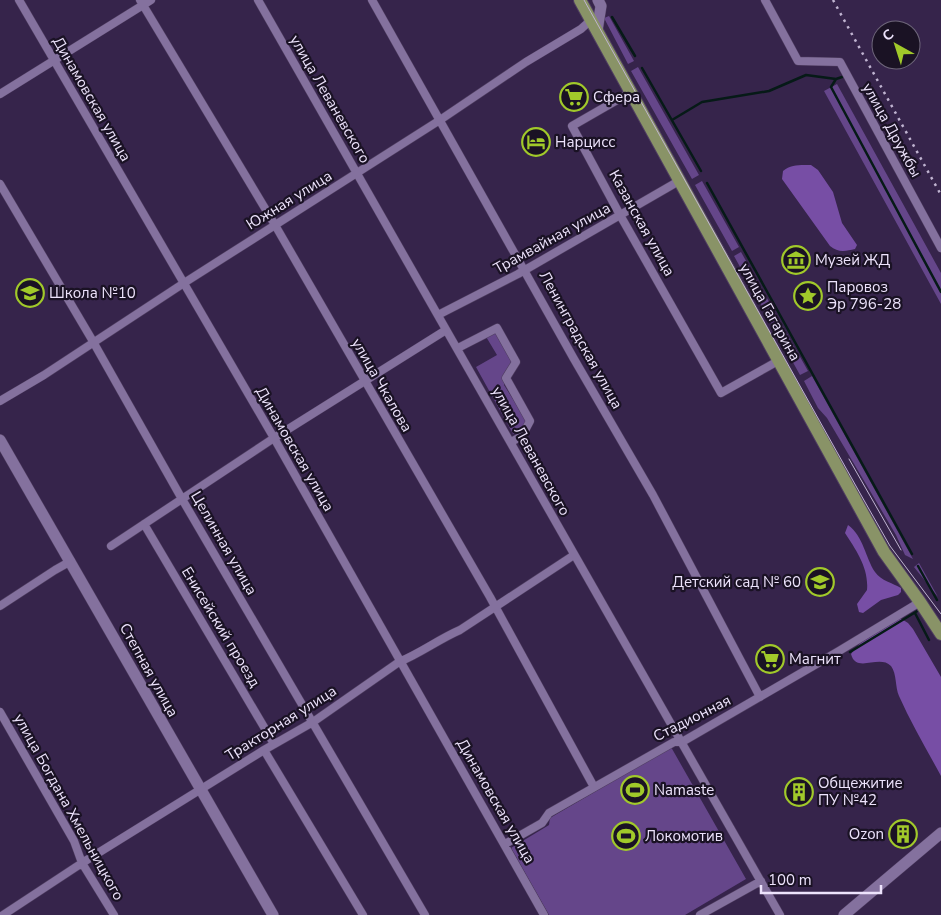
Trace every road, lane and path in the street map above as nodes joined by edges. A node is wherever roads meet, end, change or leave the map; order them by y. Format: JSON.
{"nodes":[{"id":1,"x":19,"y":0,"type":"edge"},
{"id":2,"x":151,"y":0,"type":"edge"},
{"id":3,"x":258,"y":0,"type":"edge"},
{"id":4,"x":372,"y":0,"type":"edge"},
{"id":5,"x":580,"y":0,"type":"edge"},
{"id":6,"x":598,"y":0,"type":"edge"},
{"id":7,"x":765,"y":0,"type":"edge"},
{"id":8,"x":141,"y":2,"type":"edge"},
{"id":9,"x":594,"y":25,"type":"junction"},
{"id":10,"x":54,"y":60,"type":"junction"},
{"id":11,"x":631,"y":92,"type":"junction"},
{"id":12,"x":0,"y":94,"type":"edge"},
{"id":13,"x":440,"y":120,"type":"junction"},
{"id":14,"x":357,"y":173,"type":"junction"},
{"id":15,"x":679,"y":182,"type":"junction"},
{"id":16,"x":0,"y":184,"type":"edge"},
{"id":17,"x":620,"y":215,"type":"junction"},
{"id":18,"x":275,"y":225,"type":"junction"},
{"id":19,"x":941,"y":248,"type":"edge"},
{"id":20,"x":526,"y":270,"type":"junction"},
{"id":21,"x":184,"y":282,"type":"junction"},
{"id":22,"x":438,"y":315,"type":"junction"},
{"id":23,"x":446,"y":330,"type":"junction"},
{"id":24,"x":94,"y":343,"type":"junction"},
{"id":25,"x":458,"y":348,"type":"junction"},
{"id":26,"x":778,"y":361,"type":"junction"},
{"id":27,"x":364,"y":380,"type":"junction"},
{"id":28,"x":0,"y":401,"type":"edge"},
{"id":29,"x":522,"y":436,"type":"junction"},
{"id":30,"x":274,"y":438,"type":"junction"},
{"id":31,"x":0,"y":440,"type":"edge"},
{"id":32,"x":511,"y":442,"type":"junction"},
{"id":33,"x":544,"y":480,"type":"dead end"},
{"id":34,"x":182,"y":499,"type":"junction"},
{"id":35,"x":144,"y":524,"type":"junction"},
{"id":36,"x":111,"y":546,"type":"dead end"},
{"id":37,"x":574,"y":555,"type":"junction"},
{"id":38,"x":71,"y":561,"type":"junction"},
{"id":39,"x":920,"y":602,"type":"junction"},
{"id":40,"x":0,"y":606,"type":"edge"},
{"id":41,"x":495,"y":606,"type":"junction"},
{"id":42,"x":941,"y":634,"type":"edge"},
{"id":43,"x":399,"y":662,"type":"junction"},
{"id":44,"x":760,"y":697,"type":"junction"},
{"id":45,"x":0,"y":712,"type":"edge"},
{"id":46,"x":313,"y":722,"type":"junction"},
{"id":47,"x":682,"y":742,"type":"junction"},
{"id":48,"x":274,"y":744,"type":"junction"},
{"id":49,"x":264,"y":750,"type":"junction"},
{"id":50,"x":594,"y":787,"type":"junction"},
{"id":51,"x":200,"y":791,"type":"junction"},
{"id":52,"x":941,"y":833,"type":"edge"},
{"id":53,"x":505,"y":844,"type":"junction"},
{"id":54,"x":82,"y":863,"type":"junction"},
{"id":55,"x":761,"y":881,"type":"junction"},
{"id":56,"x":3,"y":915,"type":"edge"},
{"id":57,"x":114,"y":915,"type":"edge"},
{"id":58,"x":273,"y":915,"type":"edge"},
{"id":59,"x":363,"y":915,"type":"edge"},
{"id":60,"x":425,"y":915,"type":"edge"},
{"id":61,"x":544,"y":915,"type":"edge"},
{"id":62,"x":700,"y":915,"type":"edge"},
{"id":63,"x":780,"y":915,"type":"edge"},
{"id":64,"x":844,"y":915,"type":"edge"}],
"edges":[{"from":1,"to":10,"type":"street","name":"Динамовская улица"},
{"from":2,"to":8,"type":"street"},
{"from":3,"to":14,"type":"street","name":"улица Леваневского"},
{"from":4,"to":13,"type":"street","name":"Ленинградская улица"},
{"from":5,"to":9,"type":"main road","name":"улица Гагарина"},
{"from":6,"to":9,"type":"street"},
{"from":7,"to":19,"type":"street","name":"улица Дружбы"},
{"from":8,"to":10,"type":"street"},
{"from":8,"to":18,"type":"street","name":"улица Чкалова"},
{"from":9,"to":11,"type":"main road","name":"улица Гагарина"},
{"from":9,"to":13,"type":"street","name":"Южная улица"},
{"from":10,"to":12,"type":"street"},
{"from":10,"to":21,"type":"street","name":"Динамовская улица"},
{"from":11,"to":15,"type":"main road","name":"улица Гагарина"},
{"from":11,"to":17,"type":"street","name":"Казанская улица"},
{"from":13,"to":14,"type":"street","name":"Южная улица"},
{"from":13,"to":20,"type":"street","name":"Ленинградская улица"},
{"from":14,"to":18,"type":"street","name":"Южная улица"},
{"from":14,"to":22,"type":"street","name":"улица Леваневского"},
{"from":15,"to":17,"type":"street","name":"Трамвайная улица"},
{"from":15,"to":26,"type":"main road","name":"улица Гагарина"},
{"from":16,"to":24,"type":"street","name":"Целинная улица"},
{"from":17,"to":20,"type":"street","name":"Трамвайная улица"},
{"from":17,"to":26,"type":"street","name":"Казанская улица"},
{"from":18,"to":21,"type":"street","name":"Южная улица"},
{"from":18,"to":27,"type":"street","name":"улица Чкалова"},
{"from":20,"to":22,"type":"street","name":"Трамвайная улица"},
{"from":20,"to":44,"type":"street","name":"Ленинградская улица"},
{"from":21,"to":24,"type":"street","name":"Южная улица"},
{"from":21,"to":30,"type":"street","name":"Динамовская улица"},
{"from":22,"to":23,"type":"street","name":"улица Леваневского"},
{"from":23,"to":25,"type":"street","name":"улица Леваневского"},
{"from":23,"to":27,"type":"street"},
{"from":24,"to":28,"type":"street","name":"Южная улица"},
{"from":24,"to":34,"type":"street","name":"Целинная улица"},
{"from":25,"to":29,"type":"street"},
{"from":25,"to":32,"type":"street","name":"улица Леваневского"},
{"from":26,"to":39,"type":"main road","name":"улица Гагарина"},
{"from":27,"to":30,"type":"street"},
{"from":27,"to":41,"type":"street","name":"улица Чкалова"},
{"from":29,"to":32,"type":"street"},
{"from":29,"to":33,"type":"street"},
{"from":30,"to":34,"type":"street"},
{"from":30,"to":43,"type":"street","name":"Динамовская улица"},
{"from":31,"to":38,"type":"street","name":"Степная улица"},
{"from":32,"to":37,"type":"street","name":"улица Леваневского"},
{"from":34,"to":35,"type":"street"},
{"from":34,"to":46,"type":"street","name":"Целинная улица"},
{"from":35,"to":36,"type":"street"},
{"from":35,"to":48,"type":"street","name":"Енисейский проезд"},
{"from":37,"to":41,"type":"street","name":"Тракторная улица"},
{"from":37,"to":47,"type":"street","name":"улица Леваневского"},
{"from":38,"to":40,"type":"street"},
{"from":38,"to":51,"type":"street","name":"Степная улица"},
{"from":39,"to":42,"type":"main road","name":"улица Гагарина"},
{"from":39,"to":44,"type":"street","name":"Стадионная"},
{"from":41,"to":43,"type":"street","name":"Тракторная улица"},
{"from":41,"to":50,"type":"street","name":"улица Чкалова"},
{"from":43,"to":46,"type":"street","name":"Тракторная улица"},
{"from":43,"to":53,"type":"street","name":"Динамовская улица"},
{"from":44,"to":47,"type":"street","name":"Стадионная"},
{"from":45,"to":54,"type":"street","name":"улица Богдана Хмельницкого"},
{"from":46,"to":48,"type":"street","name":"Тракторная улица"},
{"from":46,"to":60,"type":"street","name":"Целинная улица"},
{"from":47,"to":50,"type":"street","name":"Стадионная"},
{"from":47,"to":55,"type":"street","name":"улица Леваневского"},
{"from":48,"to":49,"type":"street","name":"Тракторная улица"},
{"from":49,"to":51,"type":"street","name":"Тракторная улица"},
{"from":49,"to":59,"type":"street"},
{"from":50,"to":53,"type":"street","name":"Стадионная"},
{"from":51,"to":54,"type":"street","name":"Тракторная улица"},
{"from":51,"to":58,"type":"street","name":"Степная улица"},
{"from":52,"to":64,"type":"street"},
{"from":53,"to":61,"type":"street","name":"Динамовская улица"},
{"from":54,"to":56,"type":"street","name":"Тракторная улица"},
{"from":54,"to":57,"type":"street","name":"улица Богдана Хмельницкого"},
{"from":55,"to":62,"type":"street"},
{"from":55,"to":63,"type":"street","name":"улица Леваневского"}]}
